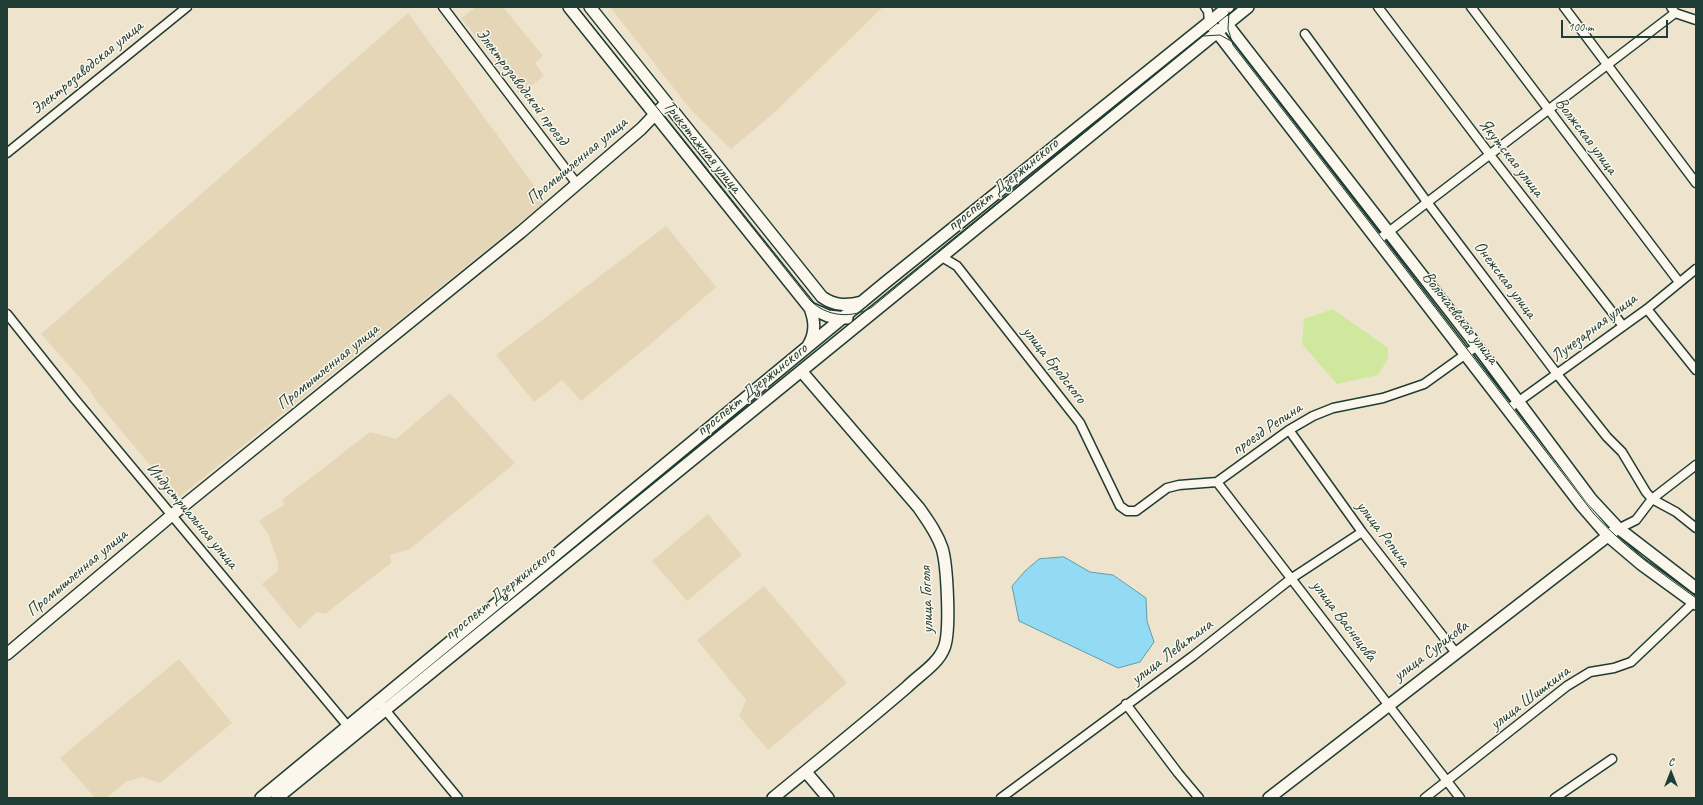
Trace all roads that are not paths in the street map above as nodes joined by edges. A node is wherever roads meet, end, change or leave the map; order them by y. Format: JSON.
{"nodes":[{"id":1,"x":187,"y":7,"type":"edge"},
{"id":2,"x":444,"y":7,"type":"edge"},
{"id":3,"x":569,"y":7,"type":"edge"},
{"id":4,"x":590,"y":7,"type":"edge"},
{"id":5,"x":1248,"y":7,"type":"edge"},
{"id":6,"x":1378,"y":7,"type":"edge"},
{"id":7,"x":1471,"y":7,"type":"edge"},
{"id":8,"x":1564,"y":7,"type":"edge"},
{"id":9,"x":1224,"y":10,"type":"edge"},
{"id":10,"x":1673,"y":10,"type":"edge"},
{"id":11,"x":1207,"y":13,"type":"edge"},
{"id":12,"x":1696,"y":20,"type":"edge"},
{"id":13,"x":1227,"y":24,"type":"junction"},
{"id":14,"x":1217,"y":32,"type":"junction"},
{"id":15,"x":1305,"y":34,"type":"dead end"},
{"id":16,"x":1607,"y":66,"type":"junction"},
{"id":17,"x":666,"y":103,"type":"junction"},
{"id":18,"x":1548,"y":110,"type":"junction"},
{"id":19,"x":655,"y":116,"type":"junction"},
{"id":20,"x":7,"y":153,"type":"edge"},
{"id":21,"x":1490,"y":155,"type":"junction"},
{"id":22,"x":1696,"y":183,"type":"edge"},
{"id":23,"x":577,"y":184,"type":"junction"},
{"id":24,"x":1427,"y":202,"type":"junction"},
{"id":25,"x":1388,"y":232,"type":"junction"},
{"id":26,"x":1378,"y":240,"type":"junction"},
{"id":27,"x":942,"y":257,"type":"junction"},
{"id":28,"x":1696,"y":269,"type":"edge"},
{"id":29,"x":1679,"y":282,"type":"junction"},
{"id":30,"x":822,"y":297,"type":"junction"},
{"id":31,"x":863,"y":302,"type":"junction"},
{"id":32,"x":810,"y":308,"type":"junction"},
{"id":33,"x":1646,"y":309,"type":"junction"},
{"id":34,"x":875,"y":312,"type":"junction"},
{"id":35,"x":7,"y":314,"type":"edge"},
{"id":36,"x":828,"y":316,"type":"junction"},
{"id":37,"x":843,"y":318,"type":"junction"},
{"id":38,"x":1623,"y":326,"type":"junction"},
{"id":39,"x":828,"y":331,"type":"junction"},
{"id":40,"x":1477,"y":346,"type":"junction"},
{"id":41,"x":806,"y":349,"type":"junction"},
{"id":42,"x":1466,"y":354,"type":"junction"},
{"id":43,"x":817,"y":359,"type":"junction"},
{"id":44,"x":1696,"y":370,"type":"edge"},
{"id":45,"x":802,"y":372,"type":"junction"},
{"id":46,"x":1557,"y":374,"type":"junction"},
{"id":47,"x":1512,"y":406,"type":"junction"},
{"id":48,"x":1289,"y":430,"type":"junction"},
{"id":49,"x":1696,"y":465,"type":"edge"},
{"id":50,"x":1217,"y":482,"type":"junction"},
{"id":51,"x":1652,"y":499,"type":"junction"},
{"id":52,"x":172,"y":515,"type":"junction"},
{"id":53,"x":1696,"y":528,"type":"edge"},
{"id":54,"x":1362,"y":532,"type":"junction"},
{"id":55,"x":1613,"y":532,"type":"junction"},
{"id":56,"x":1292,"y":578,"type":"junction"},
{"id":57,"x":1696,"y":588,"type":"edge"},
{"id":58,"x":1695,"y":603,"type":"edge"},
{"id":59,"x":1456,"y":653,"type":"junction"},
{"id":60,"x":7,"y":654,"type":"edge"},
{"id":61,"x":378,"y":702,"type":"junction"},
{"id":62,"x":1126,"y":704,"type":"junction"},
{"id":63,"x":1388,"y":704,"type":"junction"},
{"id":64,"x":386,"y":711,"type":"junction"},
{"id":65,"x":352,"y":731,"type":"junction"},
{"id":66,"x":1612,"y":759,"type":"dead end"},
{"id":67,"x":806,"y":772,"type":"junction"},
{"id":68,"x":1448,"y":781,"type":"junction"},
{"id":69,"x":261,"y":798,"type":"edge"},
{"id":70,"x":277,"y":798,"type":"edge"},
{"id":71,"x":458,"y":798,"type":"edge"},
{"id":72,"x":773,"y":798,"type":"edge"},
{"id":73,"x":828,"y":798,"type":"edge"},
{"id":74,"x":1001,"y":798,"type":"edge"},
{"id":75,"x":1199,"y":798,"type":"edge"},
{"id":76,"x":1268,"y":798,"type":"edge"},
{"id":77,"x":1425,"y":798,"type":"edge"},
{"id":78,"x":1460,"y":798,"type":"edge"},
{"id":79,"x":1555,"y":798,"type":"edge"}],
"edges":[{"from":1,"to":20,"type":"street","name":"Электрозаводская улица"},
{"from":2,"to":23,"type":"street","name":"Электрозаводской проезд"},
{"from":3,"to":19,"type":"main road","name":"Трикотажная улица"},
{"from":4,"to":17,"type":"main road","name":"Трикотажная улица"},
{"from":5,"to":13,"type":"main road","name":"проспект Дзержинского"},
{"from":6,"to":21,"type":"street","name":"Якутская улица"},
{"from":7,"to":18,"type":"street","name":"Волжская улица"},
{"from":8,"to":16,"type":"street"},
{"from":9,"to":11,"type":"main road","name":"проспект Дзержинского"},
{"from":9,"to":13,"type":"main road","name":"Волочаевская улица"},
{"from":10,"to":12,"type":"street"},
{"from":10,"to":16,"type":"street"},
{"from":11,"to":14,"type":"main road","name":"Волочаевская улица"},
{"from":11,"to":31,"type":"main road","name":"проспект Дзержинского"},
{"from":13,"to":14,"type":"main road","name":"проспект Дзержинского"},
{"from":13,"to":25,"type":"main road","name":"Волочаевская улица"},
{"from":14,"to":26,"type":"main road","name":"Волочаевская улица"},
{"from":14,"to":27,"type":"main road","name":"проспект Дзержинского"},
{"from":15,"to":24,"type":"street","name":"Онежская улица"},
{"from":16,"to":18,"type":"street"},
{"from":16,"to":22,"type":"street"},
{"from":17,"to":19,"type":"main road","name":"Промышленная улица"},
{"from":17,"to":30,"type":"main road","name":"Трикотажная улица"},
{"from":18,"to":21,"type":"street"},
{"from":18,"to":29,"type":"street","name":"Волжская улица"},
{"from":19,"to":23,"type":"main road","name":"Промышленная улица"},
{"from":19,"to":32,"type":"main road","name":"Трикотажная улица"},
{"from":21,"to":24,"type":"street"},
{"from":21,"to":38,"type":"street","name":"Якутская улица"},
{"from":23,"to":52,"type":"main road","name":"Промышленная улица"},
{"from":24,"to":25,"type":"street"},
{"from":24,"to":46,"type":"street","name":"Онежская улица"},
{"from":25,"to":26,"type":"street"},
{"from":25,"to":40,"type":"main road","name":"Волочаевская улица"},
{"from":26,"to":42,"type":"main road","name":"Волочаевская улица"},
{"from":27,"to":34,"type":"main road","name":"проспект Дзержинского"},
{"from":27,"to":50,"type":"street","name":"улица Бродского"},
{"from":28,"to":29,"type":"street","name":"Лучезарная улица"},
{"from":29,"to":33,"type":"street","name":"Лучезарная улица"},
{"from":30,"to":31,"type":"main road"},
{"from":30,"to":36,"type":"main road"},
{"from":31,"to":37,"type":"main road","name":"проспект Дзержинского"},
{"from":32,"to":36,"type":"main road"},
{"from":32,"to":41,"type":"main road"},
{"from":33,"to":38,"type":"street","name":"Лучезарная улица"},
{"from":33,"to":44,"type":"street"},
{"from":34,"to":37,"type":"main road"},
{"from":34,"to":43,"type":"main road","name":"проспект Дзержинского"},
{"from":35,"to":52,"type":"street","name":"Индустриальная улица"},
{"from":36,"to":37,"type":"main road"},
{"from":36,"to":39,"type":"main road"},
{"from":37,"to":39,"type":"main road","name":"проспект Дзержинского"},
{"from":38,"to":46,"type":"street","name":"Лучезарная улица"},
{"from":39,"to":41,"type":"main road","name":"проспект Дзержинского"},
{"from":39,"to":43,"type":"main road"},
{"from":40,"to":42,"type":"street","name":"проезд Репина"},
{"from":40,"to":47,"type":"main road","name":"Волочаевская улица"},
{"from":41,"to":61,"type":"main road","name":"проспект Дзержинского"},
{"from":42,"to":47,"type":"main road","name":"Волочаевская улица"},
{"from":42,"to":48,"type":"street","name":"проезд Репина"},
{"from":43,"to":45,"type":"main road","name":"проспект Дзержинского"},
{"from":45,"to":64,"type":"main road","name":"проспект Дзержинского"},
{"from":45,"to":67,"type":"main road","name":"улица Гоголя"},
{"from":46,"to":47,"type":"street","name":"Лучезарная улица"},
{"from":46,"to":51,"type":"street","name":"Онежская улица"},
{"from":47,"to":55,"type":"main road","name":"Волочаевская улица"},
{"from":48,"to":50,"type":"street","name":"проезд Репина"},
{"from":48,"to":54,"type":"street","name":"улица Репина"},
{"from":49,"to":51,"type":"street"},
{"from":50,"to":56,"type":"street","name":"улица Васнецова"},
{"from":51,"to":53,"type":"street","name":"Онежская улица"},
{"from":51,"to":55,"type":"street"},
{"from":52,"to":60,"type":"main road","name":"Промышленная улица"},
{"from":52,"to":65,"type":"street","name":"Индустриальная улица"},
{"from":54,"to":56,"type":"street","name":"улица Левитана"},
{"from":54,"to":59,"type":"street","name":"улица Репина"},
{"from":55,"to":57,"type":"main road","name":"Волочаевская улица"},
{"from":55,"to":58,"type":"main road","name":"Волочаевская улица"},
{"from":55,"to":59,"type":"main road","name":"улица Сурикова"},
{"from":56,"to":62,"type":"street","name":"улица Левитана"},
{"from":56,"to":63,"type":"street","name":"улица Васнецова"},
{"from":58,"to":68,"type":"street","name":"улица Шишкина"},
{"from":59,"to":63,"type":"main road","name":"улица Сурикова"},
{"from":61,"to":64,"type":"street"},
{"from":61,"to":65,"type":"main road","name":"проспект Дзержинского"},
{"from":62,"to":74,"type":"street","name":"улица Левитана"},
{"from":62,"to":75,"type":"street"},
{"from":63,"to":68,"type":"street","name":"улица Васнецова"},
{"from":63,"to":76,"type":"main road","name":"улица Сурикова"},
{"from":64,"to":65,"type":"main road","name":"проспект Дзержинского"},
{"from":64,"to":71,"type":"street"},
{"from":65,"to":69,"type":"main road","name":"проспект Дзержинского"},
{"from":65,"to":70,"type":"main road","name":"проспект Дзержинского"},
{"from":66,"to":79,"type":"street"},
{"from":67,"to":72,"type":"main road","name":"улица Гоголя"},
{"from":67,"to":73,"type":"main road"},
{"from":68,"to":77,"type":"street","name":"улица Шишкина"},
{"from":68,"to":78,"type":"street","name":"улица Васнецова"}]}
